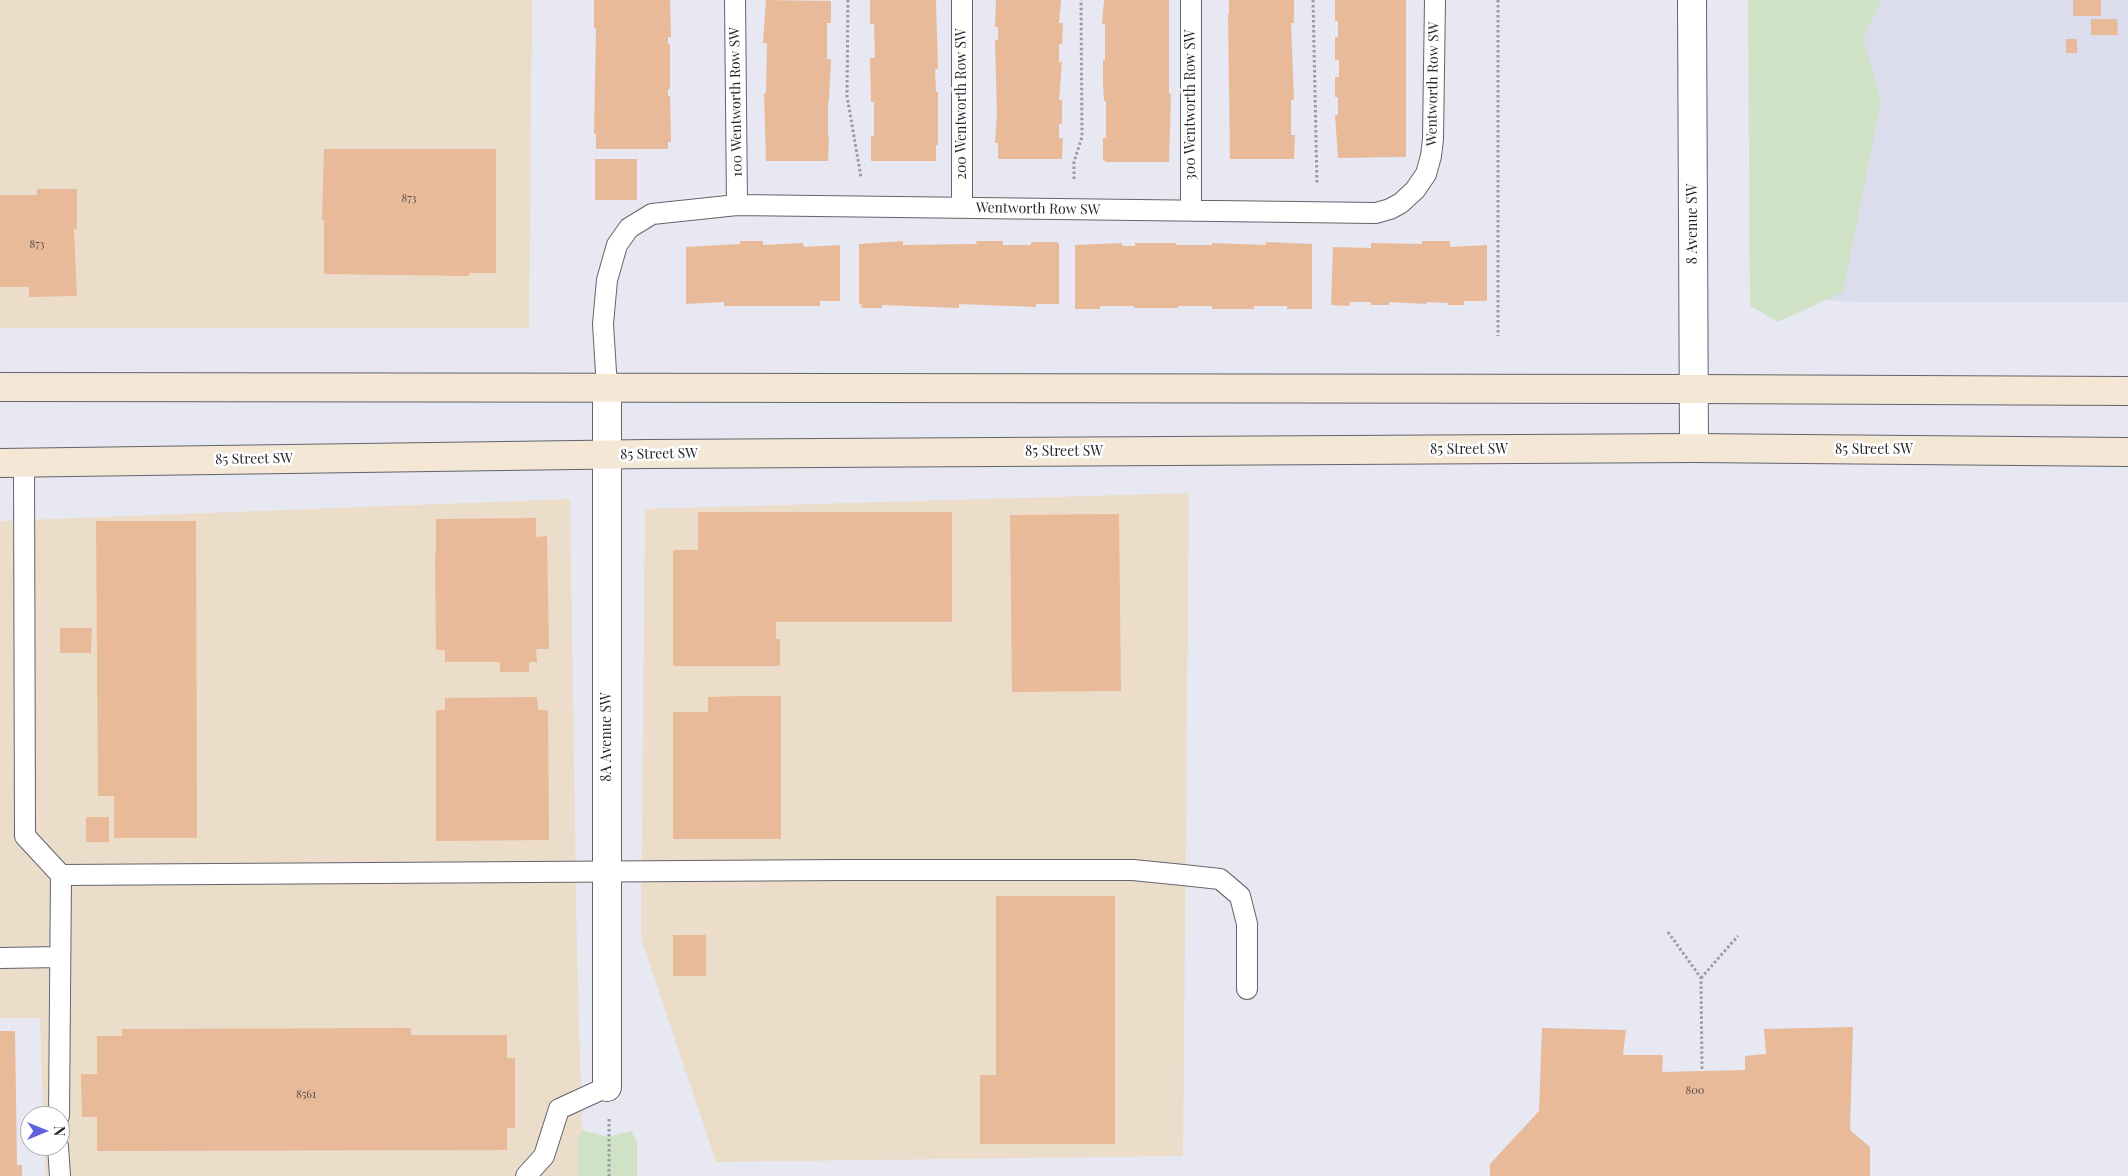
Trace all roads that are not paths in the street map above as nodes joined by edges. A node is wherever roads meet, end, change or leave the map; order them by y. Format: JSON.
{"nodes":[{"id":1,"x":735,"y":0,"type":"edge"},
{"id":2,"x":962,"y":0,"type":"edge"},
{"id":3,"x":1191,"y":0,"type":"edge"},
{"id":4,"x":1435,"y":0,"type":"edge"},
{"id":5,"x":1692,"y":0,"type":"edge"},
{"id":6,"x":737,"y":205,"type":"junction"},
{"id":7,"x":962,"y":208,"type":"junction"},
{"id":8,"x":1191,"y":210,"type":"junction"},
{"id":9,"x":0,"y":388,"type":"edge"},
{"id":10,"x":606,"y":388,"type":"junction"},
{"id":11,"x":1694,"y":389,"type":"junction"},
{"id":12,"x":2128,"y":391,"type":"edge"},
{"id":13,"x":1694,"y":448,"type":"junction"},
{"id":14,"x":2128,"y":452,"type":"edge"},
{"id":15,"x":606,"y":455,"type":"junction"},
{"id":16,"x":12,"y":463,"type":"edge"},
{"id":17,"x":607,"y":873,"type":"junction"},
{"id":18,"x":61,"y":875,"type":"junction"},
{"id":19,"x":60,"y":957,"type":"junction"},
{"id":20,"x":0,"y":958,"type":"edge"},
{"id":21,"x":1247,"y":989,"type":"dead end"},
{"id":22,"x":607,"y":1087,"type":"joint"},
{"id":23,"x":59,"y":1106,"type":"edge"},
{"id":24,"x":59,"y":1156,"type":"edge"},
{"id":25,"x":60,"y":1176,"type":"edge"},
{"id":26,"x":526,"y":1176,"type":"edge"}],
"edges":[{"from":1,"to":6,"type":"lane","name":"100 Wentworth Row SW"},
{"from":2,"to":7,"type":"lane","name":"200 Wentworth Row SW"},
{"from":3,"to":8,"type":"lane","name":"300 Wentworth Row SW"},
{"from":4,"to":8,"type":"lane","name":"Wentworth Row SW"},
{"from":5,"to":11,"type":"street","name":"8 Avenue SW"},
{"from":6,"to":7,"type":"lane","name":"Wentworth Row SW"},
{"from":6,"to":10,"type":"lane","name":"Wentworth Row SW"},
{"from":7,"to":8,"type":"lane","name":"Wentworth Row SW"},
{"from":9,"to":10,"type":"main road"},
{"from":10,"to":11,"type":"main road"},
{"from":10,"to":15,"type":"street","name":"8A Avenue SW"},
{"from":11,"to":12,"type":"main road"},
{"from":11,"to":13,"type":"street","name":"8 Avenue SW"},
{"from":13,"to":14,"type":"main road","name":"85 Street SW"},
{"from":13,"to":15,"type":"main road","name":"85 Street SW"},
{"from":15,"to":16,"type":"main road","name":"85 Street SW"},
{"from":15,"to":17,"type":"street","name":"8A Avenue SW"},
{"from":16,"to":18,"type":"lane"},
{"from":17,"to":18,"type":"lane"},
{"from":17,"to":21,"type":"lane"},
{"from":17,"to":22,"type":"street","name":"8A Avenue SW"},
{"from":18,"to":19,"type":"lane"},
{"from":19,"to":20,"type":"lane"},
{"from":19,"to":23,"type":"lane"},
{"from":22,"to":26,"type":"lane"},
{"from":24,"to":25,"type":"lane"}]}
